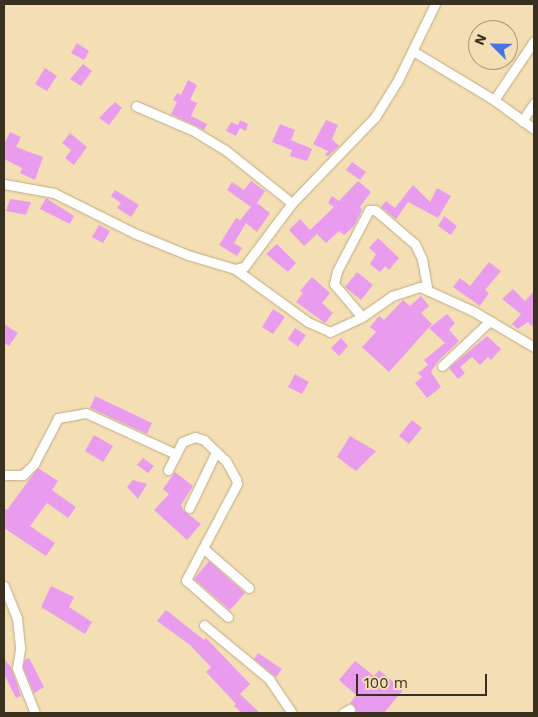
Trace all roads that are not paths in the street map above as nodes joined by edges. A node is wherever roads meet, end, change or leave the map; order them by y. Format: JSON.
{"nodes":[{"id":1,"x":435,"y":4,"type":"edge"},
{"id":2,"x":534,"y":41,"type":"edge"},
{"id":3,"x":413,"y":52,"type":"junction"},
{"id":4,"x":494,"y":100,"type":"junction"},
{"id":5,"x":534,"y":103,"type":"edge"},
{"id":6,"x":136,"y":106,"type":"dead end"},
{"id":7,"x":522,"y":121,"type":"junction"},
{"id":8,"x":534,"y":129,"type":"edge"},
{"id":9,"x":4,"y":184,"type":"edge"},
{"id":10,"x":292,"y":204,"type":"junction"},
{"id":11,"x":235,"y":269,"type":"junction"},
{"id":12,"x":427,"y":288,"type":"junction"},
{"id":13,"x":362,"y":317,"type":"junction"},
{"id":14,"x":490,"y":321,"type":"junction"},
{"id":15,"x":534,"y":347,"type":"edge"},
{"id":16,"x":442,"y":366,"type":"dead end"},
{"id":17,"x":216,"y":452,"type":"junction"},
{"id":18,"x":176,"y":454,"type":"junction"},
{"id":19,"x":168,"y":470,"type":"dead end"},
{"id":20,"x":4,"y":475,"type":"edge"},
{"id":21,"x":189,"y":508,"type":"dead end"},
{"id":22,"x":203,"y":548,"type":"junction"},
{"id":23,"x":4,"y":586,"type":"edge"},
{"id":24,"x":249,"y":588,"type":"dead end"},
{"id":25,"x":228,"y":617,"type":"dead end"},
{"id":26,"x":204,"y":625,"type":"dead end"},
{"id":27,"x":35,"y":713,"type":"edge"},
{"id":28,"x":292,"y":713,"type":"edge"}],
"edges":[{"from":1,"to":3,"type":"street"},
{"from":2,"to":4,"type":"street"},
{"from":3,"to":4,"type":"street"},
{"from":3,"to":10,"type":"street"},
{"from":4,"to":7,"type":"street"},
{"from":5,"to":7,"type":"street"},
{"from":6,"to":10,"type":"street"},
{"from":7,"to":8,"type":"street"},
{"from":9,"to":11,"type":"street"},
{"from":10,"to":11,"type":"street"},
{"from":11,"to":13,"type":"street"},
{"from":12,"to":13,"type":"street"},
{"from":12,"to":13,"type":"street"},
{"from":12,"to":14,"type":"street"},
{"from":14,"to":15,"type":"street"},
{"from":14,"to":16,"type":"street"},
{"from":17,"to":18,"type":"street"},
{"from":17,"to":21,"type":"street"},
{"from":17,"to":22,"type":"street"},
{"from":18,"to":19,"type":"street"},
{"from":18,"to":20,"type":"street"},
{"from":22,"to":24,"type":"street"},
{"from":22,"to":25,"type":"street"},
{"from":23,"to":27,"type":"street"},
{"from":26,"to":28,"type":"street"}]}
